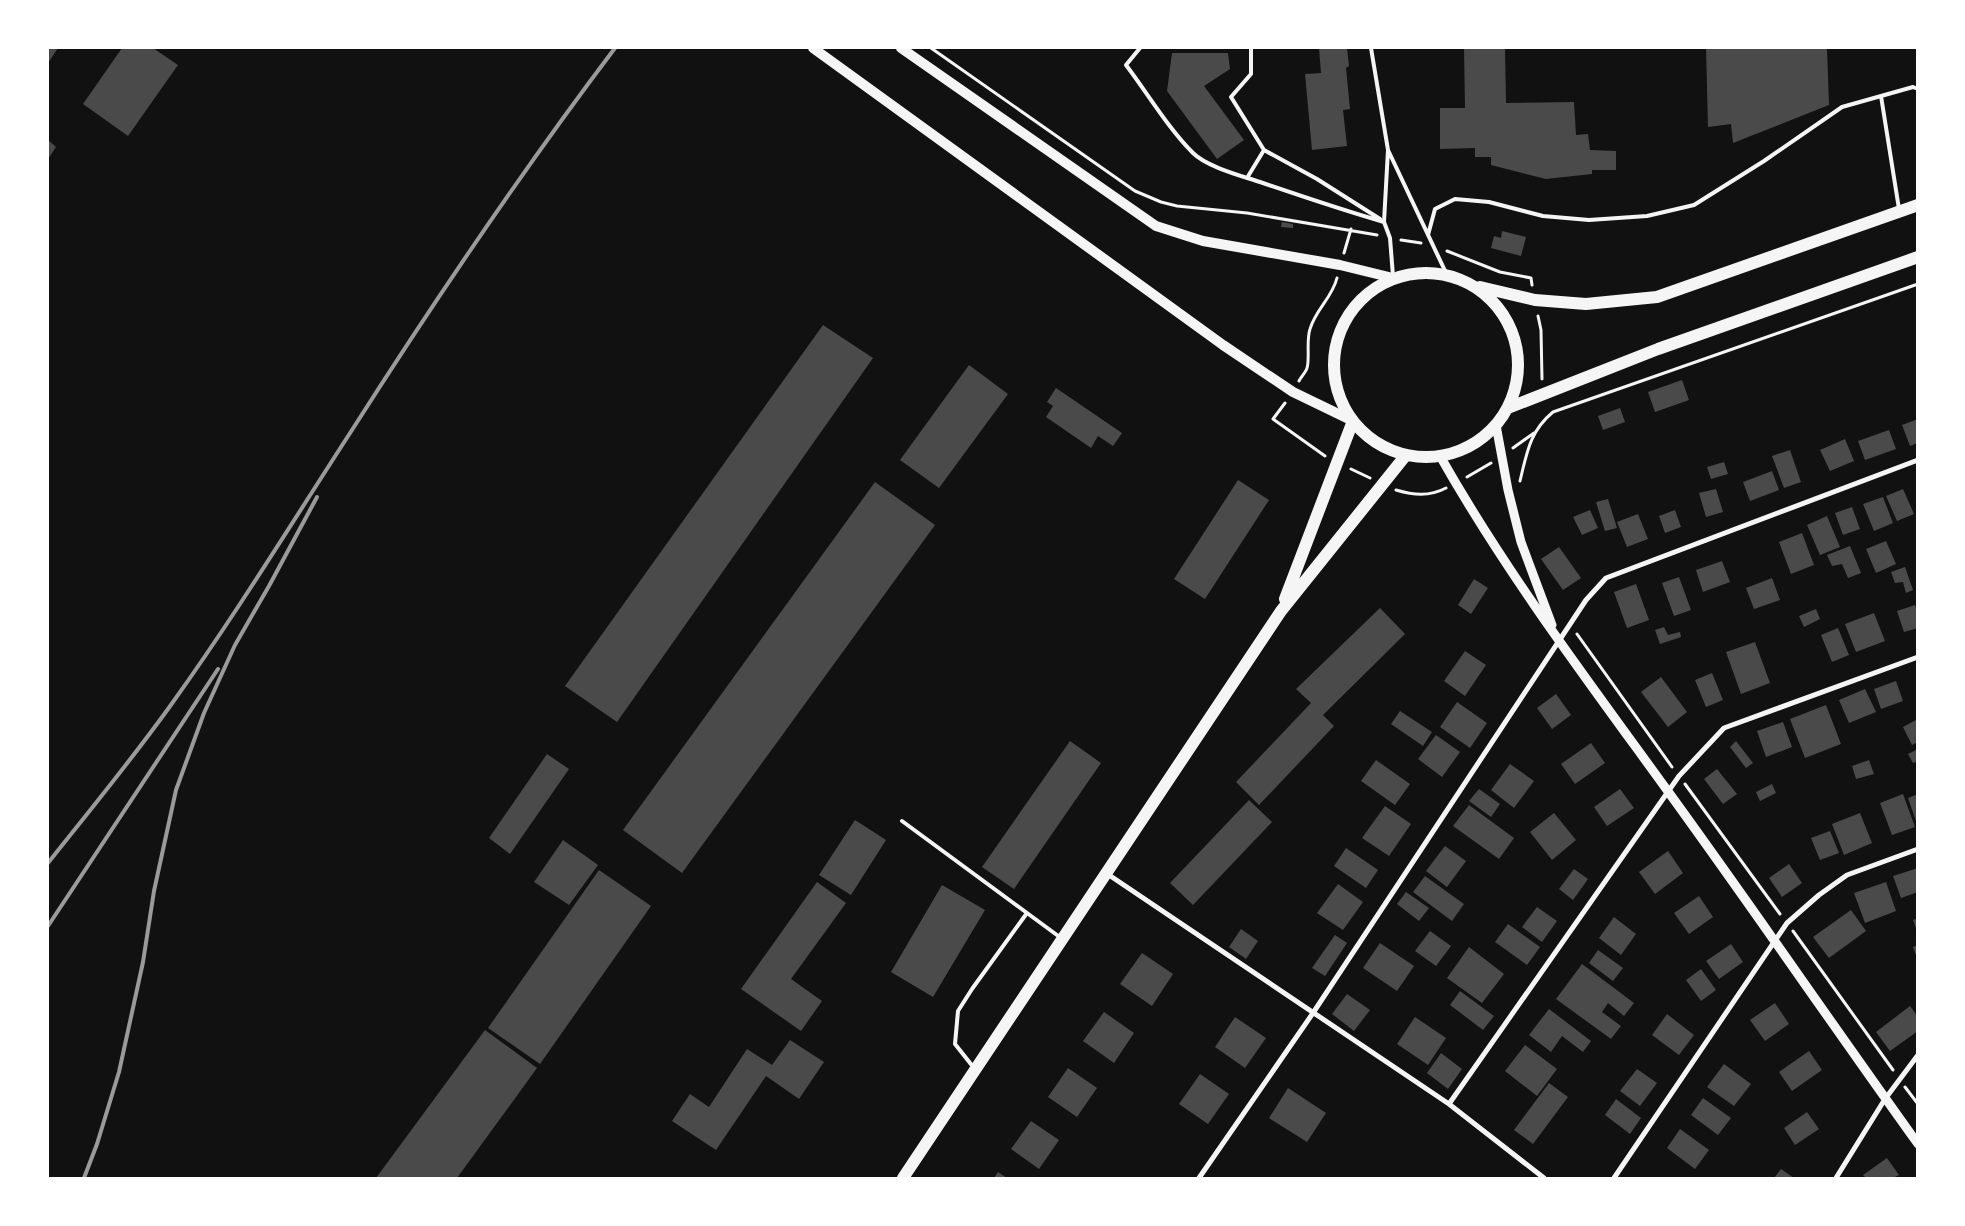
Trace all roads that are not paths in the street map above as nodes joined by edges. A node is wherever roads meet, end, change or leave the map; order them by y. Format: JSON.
{"nodes":[{"id":1,"x":813,"y":48,"type":"edge"},
{"id":2,"x":901,"y":48,"type":"edge"},
{"id":3,"x":1140,"y":48,"type":"edge"},
{"id":4,"x":1251,"y":48,"type":"edge"},
{"id":5,"x":1371,"y":48,"type":"edge"},
{"id":6,"x":1918,"y":89,"type":"edge"},
{"id":7,"x":1881,"y":96,"type":"junction"},
{"id":8,"x":1264,"y":150,"type":"junction"},
{"id":9,"x":1388,"y":150,"type":"junction"},
{"id":10,"x":1247,"y":178,"type":"junction"},
{"id":11,"x":1918,"y":205,"type":"edge"},
{"id":12,"x":1900,"y":212,"type":"junction"},
{"id":13,"x":1384,"y":222,"type":"junction"},
{"id":14,"x":1428,"y":235,"type":"junction"},
{"id":15,"x":1918,"y":257,"type":"edge"},
{"id":16,"x":1447,"y":275,"type":"junction"},
{"id":17,"x":1393,"y":278,"type":"junction"},
{"id":18,"x":1475,"y":286,"type":"junction"},
{"id":19,"x":1508,"y":408,"type":"junction"},
{"id":20,"x":1353,"y":421,"type":"junction"},
{"id":21,"x":1496,"y":425,"type":"junction"},
{"id":22,"x":1406,"y":455,"type":"junction"},
{"id":23,"x":1440,"y":456,"type":"junction"},
{"id":24,"x":1918,"y":460,"type":"edge"},
{"id":25,"x":1281,"y":611,"type":"junction"},
{"id":26,"x":1558,"y":642,"type":"junction"},
{"id":27,"x":1918,"y":657,"type":"edge"},
{"id":28,"x":1668,"y":792,"type":"junction"},
{"id":29,"x":902,"y":821,"type":"dead end"},
{"id":30,"x":1918,"y":849,"type":"edge"},
{"id":31,"x":1106,"y":873,"type":"junction"},
{"id":32,"x":1027,"y":913,"type":"junction"},
{"id":33,"x":1062,"y":939,"type":"junction"},
{"id":34,"x":1775,"y":942,"type":"junction"},
{"id":35,"x":1313,"y":1013,"type":"junction"},
{"id":36,"x":1918,"y":1054,"type":"edge"},
{"id":37,"x":975,"y":1070,"type":"junction"},
{"id":38,"x":1886,"y":1099,"type":"junction"},
{"id":39,"x":1448,"y":1104,"type":"junction"},
{"id":40,"x":1918,"y":1144,"type":"edge"},
{"id":41,"x":903,"y":1178,"type":"edge"},
{"id":42,"x":1198,"y":1178,"type":"edge"},
{"id":43,"x":1542,"y":1178,"type":"edge"},
{"id":44,"x":1614,"y":1178,"type":"edge"},
{"id":45,"x":1836,"y":1178,"type":"edge"}],
"edges":[{"from":1,"to":20,"type":"main road"},
{"from":2,"to":17,"type":"main road"},
{"from":3,"to":10,"type":"lane"},
{"from":4,"to":8,"type":"lane"},
{"from":5,"to":9,"type":"lane"},
{"from":6,"to":7,"type":"lane"},
{"from":7,"to":12,"type":"lane"},
{"from":7,"to":14,"type":"lane"},
{"from":8,"to":10,"type":"lane"},
{"from":8,"to":13,"type":"lane"},
{"from":9,"to":13,"type":"lane"},
{"from":9,"to":14,"type":"lane"},
{"from":10,"to":13,"type":"lane"},
{"from":11,"to":12,"type":"main road"},
{"from":12,"to":18,"type":"main road"},
{"from":13,"to":17,"type":"lane"},
{"from":14,"to":16,"type":"lane"},
{"from":15,"to":19,"type":"main road"},
{"from":16,"to":17,"type":"main road"},
{"from":16,"to":18,"type":"main road"},
{"from":17,"to":20,"type":"main road"},
{"from":18,"to":19,"type":"main road"},
{"from":19,"to":21,"type":"main road"},
{"from":20,"to":22,"type":"main road"},
{"from":20,"to":25,"type":"main road"},
{"from":21,"to":23,"type":"main road"},
{"from":21,"to":26,"type":"street"},
{"from":22,"to":23,"type":"main road"},
{"from":22,"to":25,"type":"main road"},
{"from":23,"to":26,"type":"street"},
{"from":24,"to":26,"type":"street"},
{"from":25,"to":31,"type":"main road"},
{"from":26,"to":28,"type":"street"},
{"from":26,"to":35,"type":"street"},
{"from":27,"to":28,"type":"street"},
{"from":28,"to":34,"type":"street"},
{"from":28,"to":39,"type":"street"},
{"from":29,"to":32,"type":"lane"},
{"from":30,"to":34,"type":"street"},
{"from":31,"to":33,"type":"main road"},
{"from":31,"to":35,"type":"street"},
{"from":32,"to":33,"type":"lane"},
{"from":32,"to":37,"type":"lane"},
{"from":33,"to":37,"type":"main road"},
{"from":34,"to":38,"type":"street"},
{"from":34,"to":44,"type":"street"},
{"from":35,"to":39,"type":"street"},
{"from":35,"to":42,"type":"street"},
{"from":36,"to":38,"type":"street"},
{"from":37,"to":41,"type":"main road"},
{"from":38,"to":40,"type":"street"},
{"from":38,"to":45,"type":"street"},
{"from":39,"to":43,"type":"street"}]}
